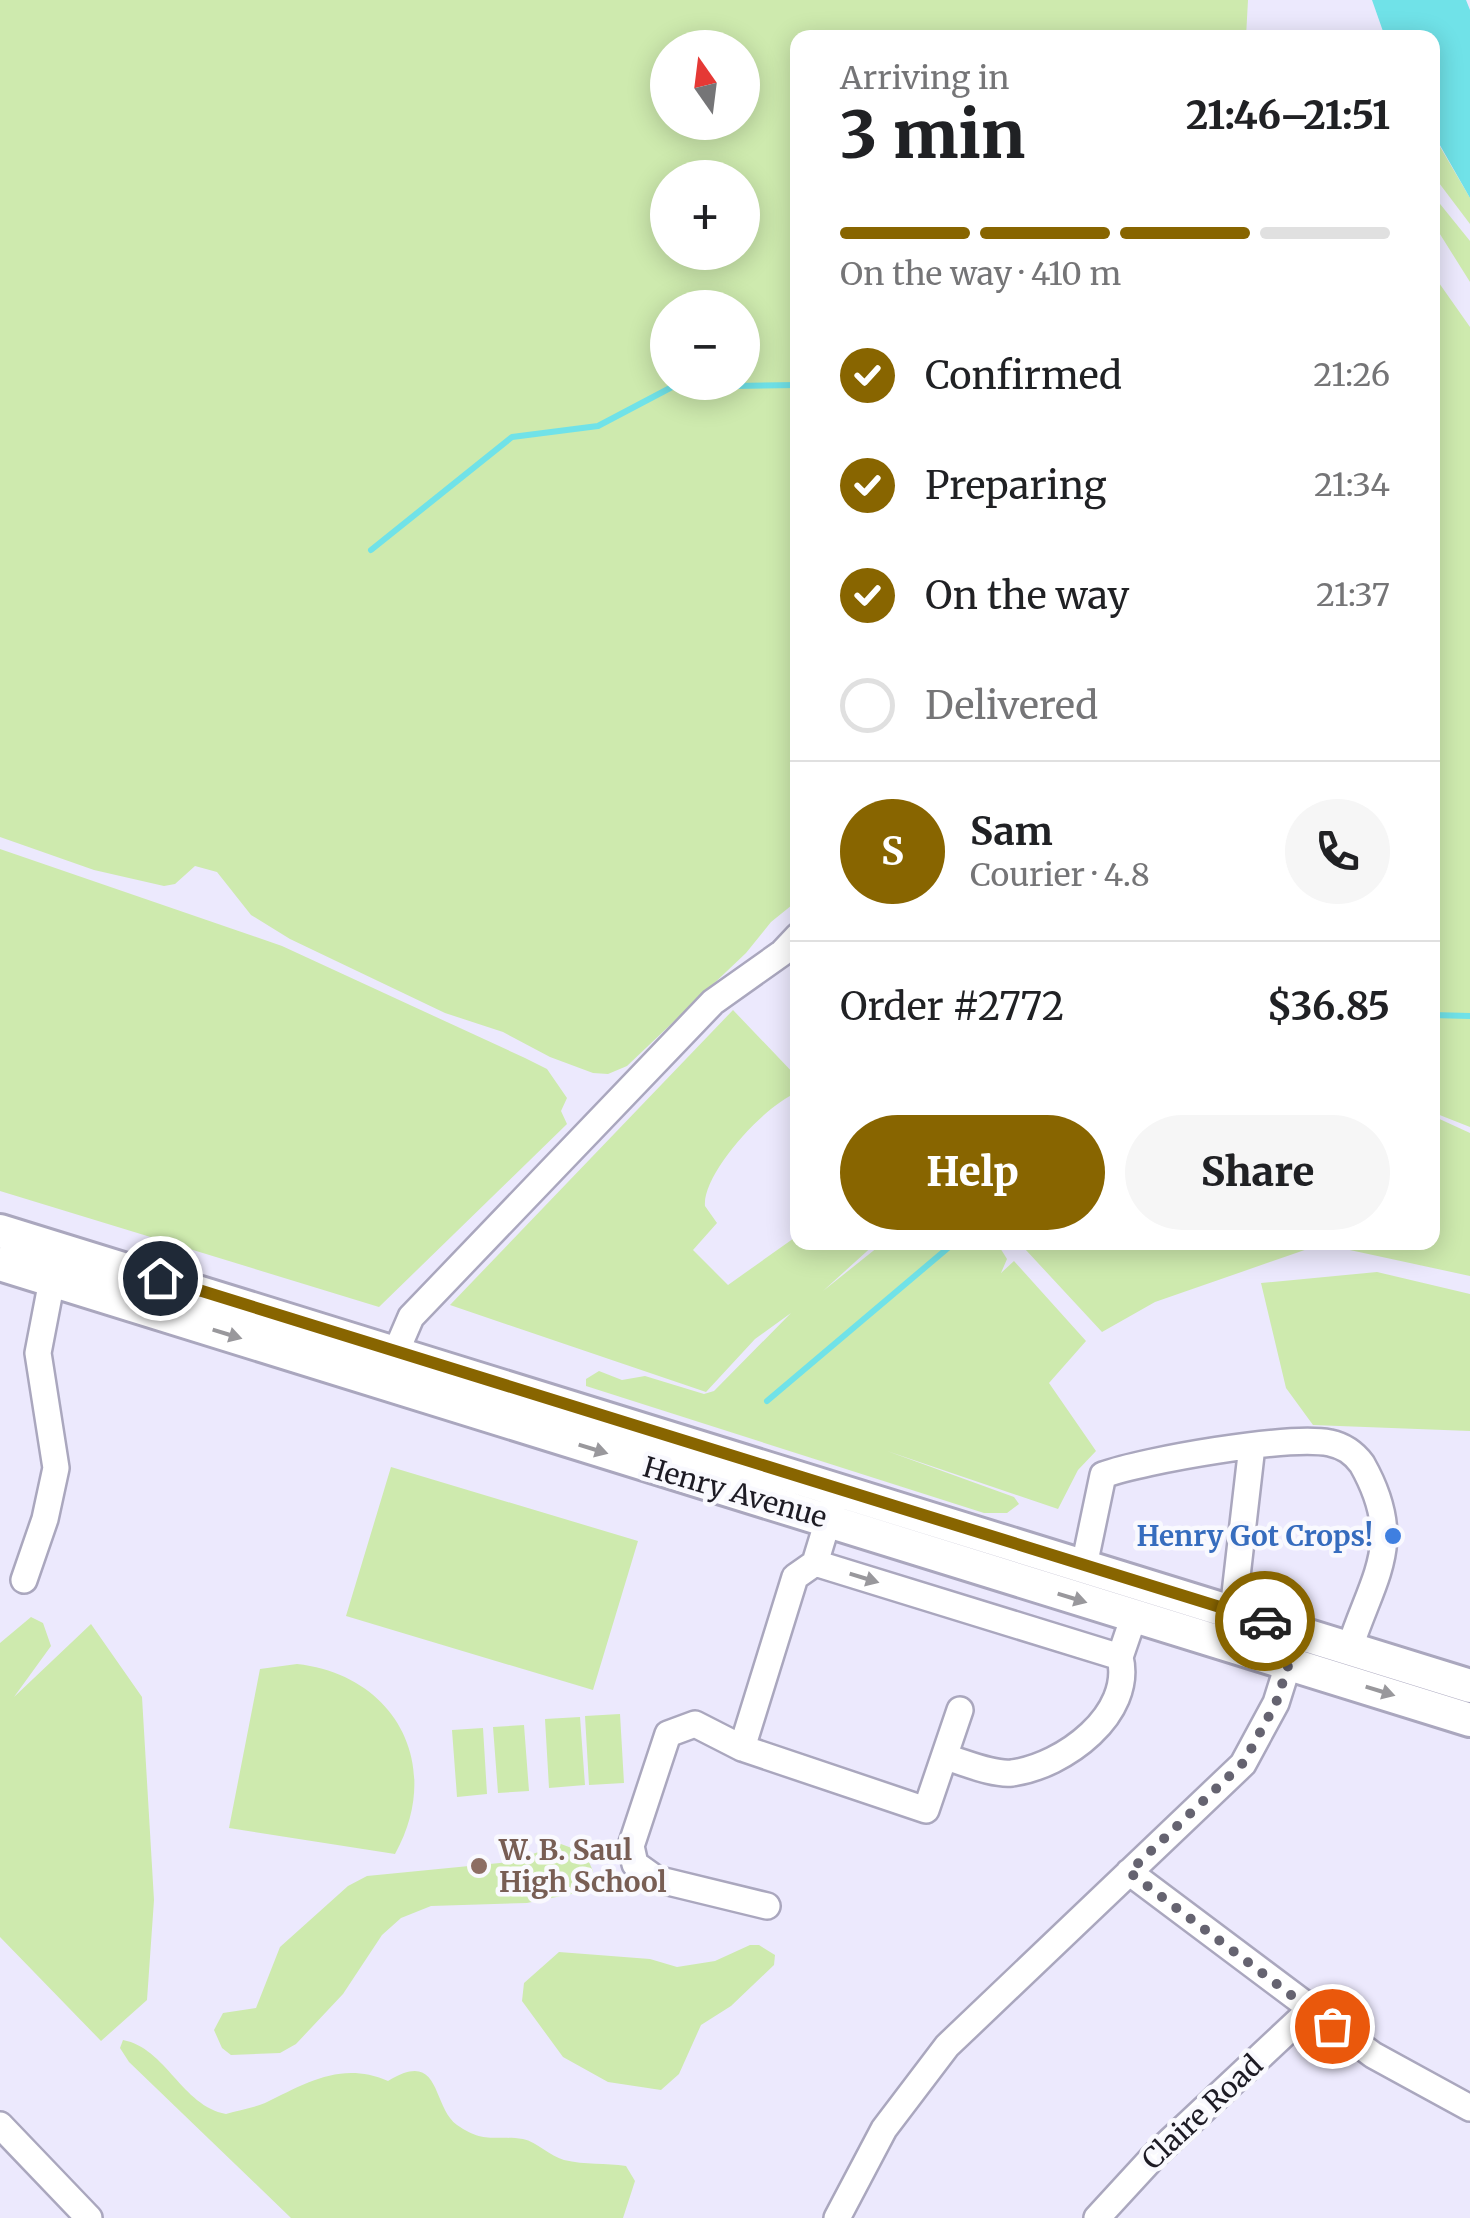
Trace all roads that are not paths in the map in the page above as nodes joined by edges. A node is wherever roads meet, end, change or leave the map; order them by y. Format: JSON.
{"nodes":[{"id":1,"x":790,"y":950,"type":"edge"},
{"id":2,"x":0,"y":1231,"type":"edge"},
{"id":3,"x":0,"y":1264,"type":"edge"},
{"id":4,"x":52,"y":1280,"type":"junction"},
{"id":5,"x":389,"y":1368,"type":"junction"},
{"id":6,"x":1252,"y":1446,"type":"junction"},
{"id":7,"x":833,"y":1504,"type":"junction"},
{"id":8,"x":815,"y":1564,"type":"junction"},
{"id":9,"x":1084,"y":1566,"type":"junction"},
{"id":10,"x":24,"y":1580,"type":"dead end"},
{"id":11,"x":1233,"y":1611,"type":"junction"},
{"id":12,"x":1134,"y":1616,"type":"junction"},
{"id":13,"x":1294,"y":1647,"type":"junction"},
{"id":14,"x":1350,"y":1648,"type":"junction"},
{"id":15,"x":1120,"y":1657,"type":"junction"},
{"id":16,"x":1470,"y":1686,"type":"edge"},
{"id":17,"x":960,"y":1710,"type":"dead end"},
{"id":18,"x":1470,"y":1720,"type":"edge"},
{"id":19,"x":742,"y":1748,"type":"junction"},
{"id":20,"x":944,"y":1756,"type":"junction"},
{"id":21,"x":1129,"y":1872,"type":"junction"},
{"id":22,"x":767,"y":1906,"type":"dead end"},
{"id":23,"x":1311,"y":2009,"type":"junction"},
{"id":24,"x":1470,"y":2108,"type":"edge"},
{"id":25,"x":0,"y":2125,"type":"edge"},
{"id":26,"x":89,"y":2218,"type":"edge"},
{"id":27,"x":837,"y":2218,"type":"edge"},
{"id":28,"x":1097,"y":2218,"type":"edge"}],
"edges":[{"from":1,"to":5,"type":"street"},
{"from":2,"to":5,"type":"main road","name":"Henry Avenue"},
{"from":3,"to":4,"type":"main road","name":"Henry Avenue"},
{"from":4,"to":5,"type":"main road","name":"Henry Avenue","one_way":true},
{"from":4,"to":10,"type":"street"},
{"from":5,"to":7,"type":"main road","name":"Henry Avenue"},
{"from":6,"to":9,"type":"street"},
{"from":6,"to":11,"type":"street"},
{"from":6,"to":14,"type":"street"},
{"from":7,"to":8,"type":"street"},
{"from":7,"to":9,"type":"main road","name":"Henry Avenue"},
{"from":7,"to":12,"type":"main road","name":"Henry Avenue","one_way":true},
{"from":8,"to":15,"type":"street","one_way":true},
{"from":8,"to":19,"type":"street"},
{"from":9,"to":11,"type":"main road","name":"Henry Avenue"},
{"from":11,"to":13,"type":"main road","name":"Henry Avenue"},
{"from":12,"to":13,"type":"main road","name":"Henry Avenue"},
{"from":12,"to":15,"type":"street"},
{"from":13,"to":14,"type":"main road","name":"Henry Avenue"},
{"from":13,"to":18,"type":"main road","name":"Henry Avenue","one_way":true},
{"from":13,"to":21,"type":"street"},
{"from":14,"to":16,"type":"main road","name":"Henry Avenue"},
{"from":15,"to":20,"type":"street"},
{"from":17,"to":20,"type":"street"},
{"from":19,"to":20,"type":"street"},
{"from":19,"to":22,"type":"street"},
{"from":21,"to":23,"type":"street"},
{"from":21,"to":27,"type":"street"},
{"from":23,"to":24,"type":"street"},
{"from":23,"to":28,"type":"street","name":"Claire Road"},
{"from":25,"to":26,"type":"street"}]}
